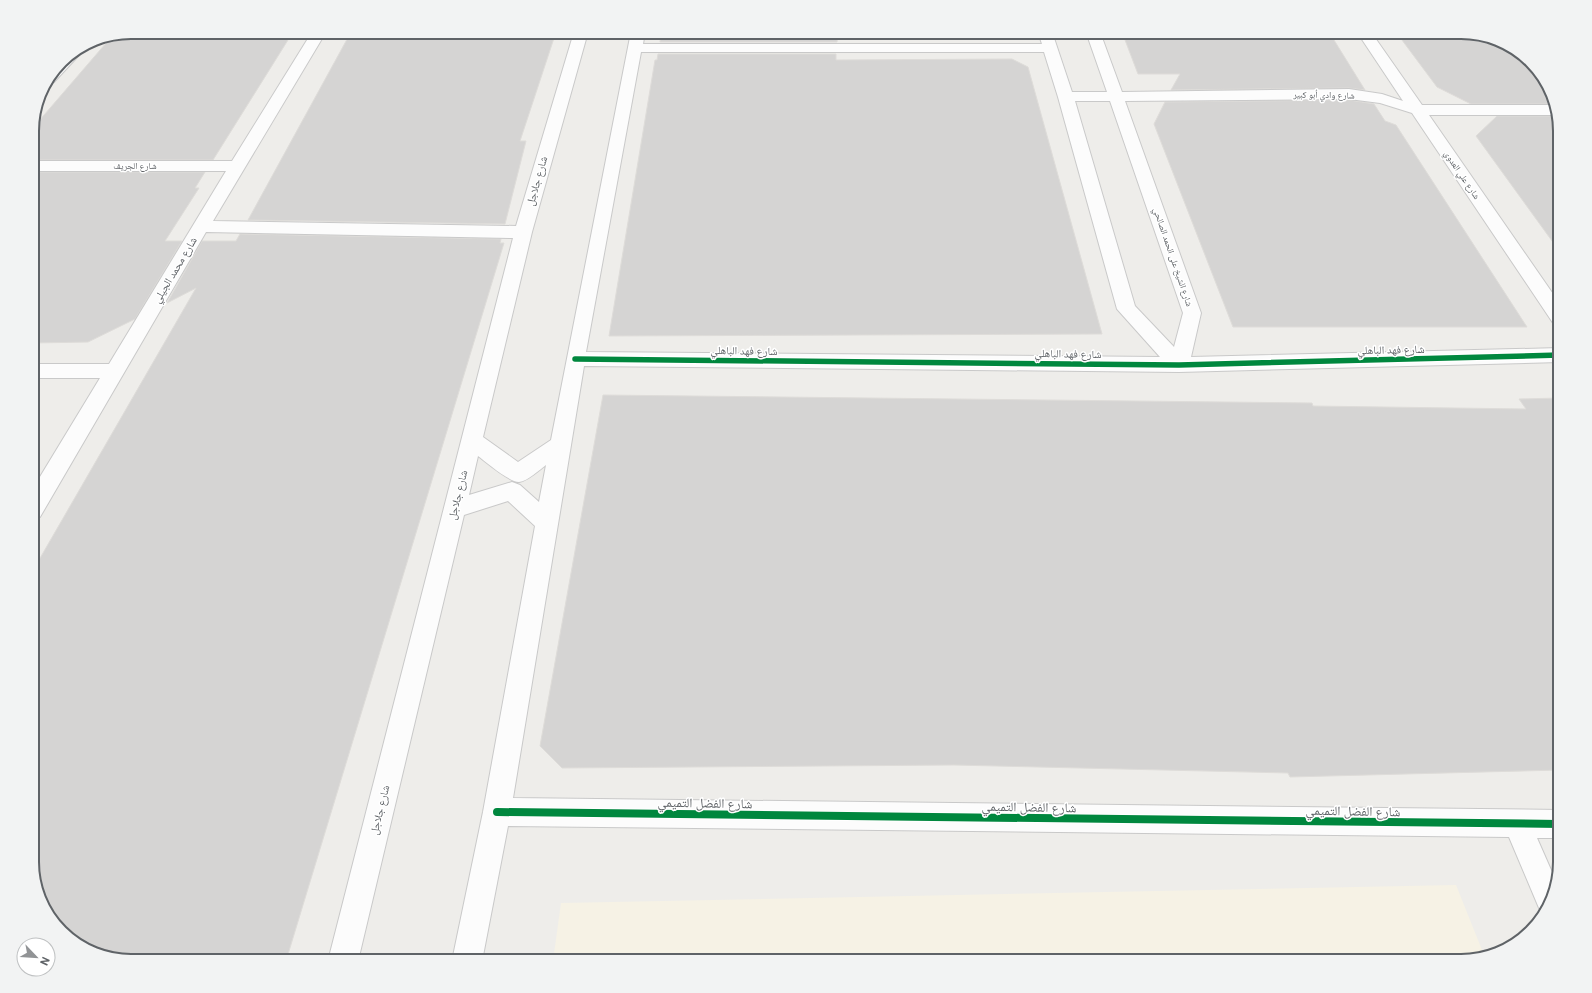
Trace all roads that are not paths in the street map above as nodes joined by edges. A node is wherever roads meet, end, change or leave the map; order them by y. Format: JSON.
{"nodes":[{"id":1,"x":315,"y":39,"type":"edge"},
{"id":2,"x":579,"y":39,"type":"edge"},
{"id":3,"x":1095,"y":39,"type":"edge"},
{"id":4,"x":1369,"y":39,"type":"edge"},
{"id":5,"x":636,"y":40,"type":"edge"},
{"id":6,"x":1047,"y":40,"type":"edge"},
{"id":7,"x":1115,"y":95,"type":"junction"},
{"id":8,"x":1066,"y":96,"type":"junction"},
{"id":9,"x":1418,"y":110,"type":"junction"},
{"id":10,"x":1550,"y":110,"type":"edge"},
{"id":11,"x":39,"y":166,"type":"edge"},
{"id":12,"x":237,"y":166,"type":"junction"},
{"id":13,"x":201,"y":226,"type":"junction"},
{"id":14,"x":523,"y":232,"type":"junction"},
{"id":15,"x":1553,"y":308,"type":"edge"},
{"id":16,"x":1553,"y":355,"type":"edge"},
{"id":17,"x":575,"y":359,"type":"junction"},
{"id":18,"x":1179,"y":365,"type":"junction"},
{"id":19,"x":39,"y":371,"type":"edge"},
{"id":20,"x":115,"y":371,"type":"junction"},
{"id":21,"x":471,"y":440,"type":"junction"},
{"id":22,"x":561,"y":444,"type":"junction"},
{"id":23,"x":39,"y":498,"type":"edge"},
{"id":24,"x":454,"y":509,"type":"junction"},
{"id":25,"x":547,"y":523,"type":"junction"},
{"id":26,"x":497,"y":812,"type":"junction"},
{"id":27,"x":1517,"y":824,"type":"junction"},
{"id":28,"x":1553,"y":824,"type":"edge"},
{"id":29,"x":1547,"y":894,"type":"edge"},
{"id":30,"x":345,"y":954,"type":"edge"},
{"id":31,"x":469,"y":954,"type":"edge"}],
"edges":[{"from":1,"to":12,"type":"street","name":"شارع محمد الجيلي"},
{"from":2,"to":14,"type":"street","name":"شارع جلاجل"},
{"from":3,"to":7,"type":"street","name":"شارع الشيخ على الحمد الصالحي"},
{"from":4,"to":9,"type":"street","name":"شارع علي العدوي"},
{"from":5,"to":6,"type":"street"},
{"from":5,"to":17,"type":"street"},
{"from":6,"to":8,"type":"street"},
{"from":7,"to":8,"type":"street","name":"شارع وادي أبو كبير"},
{"from":7,"to":9,"type":"street","name":"شارع وادي أبو كبير"},
{"from":7,"to":18,"type":"street","name":"شارع الشيخ على الحمد الصالحي"},
{"from":8,"to":18,"type":"street"},
{"from":9,"to":10,"type":"street","name":"شارع وادي أبو كبير"},
{"from":9,"to":15,"type":"street","name":"شارع علي العدوي"},
{"from":11,"to":12,"type":"street","name":"شارع الجريف"},
{"from":12,"to":13,"type":"street","name":"شارع محمد الجيلي"},
{"from":13,"to":14,"type":"street"},
{"from":13,"to":20,"type":"street","name":"شارع محمد الجيلي"},
{"from":14,"to":21,"type":"street","name":"شارع جلاجل"},
{"from":16,"to":18,"type":"street","name":"شارع فهد الباهلي"},
{"from":17,"to":18,"type":"street","name":"شارع فهد الباهلي"},
{"from":17,"to":22,"type":"street"},
{"from":19,"to":20,"type":"street"},
{"from":20,"to":23,"type":"street","name":"شارع محمد الجيلي"},
{"from":21,"to":22,"type":"street"},
{"from":21,"to":24,"type":"street","name":"شارع جلاجل"},
{"from":22,"to":25,"type":"street"},
{"from":24,"to":25,"type":"street"},
{"from":24,"to":30,"type":"street","name":"شارع جلاجل"},
{"from":25,"to":26,"type":"street"},
{"from":26,"to":27,"type":"street","name":"شارع الفضل التميمي"},
{"from":26,"to":31,"type":"street"},
{"from":27,"to":28,"type":"street","name":"شارع الفضل التميمي"},
{"from":27,"to":29,"type":"street"}]}
